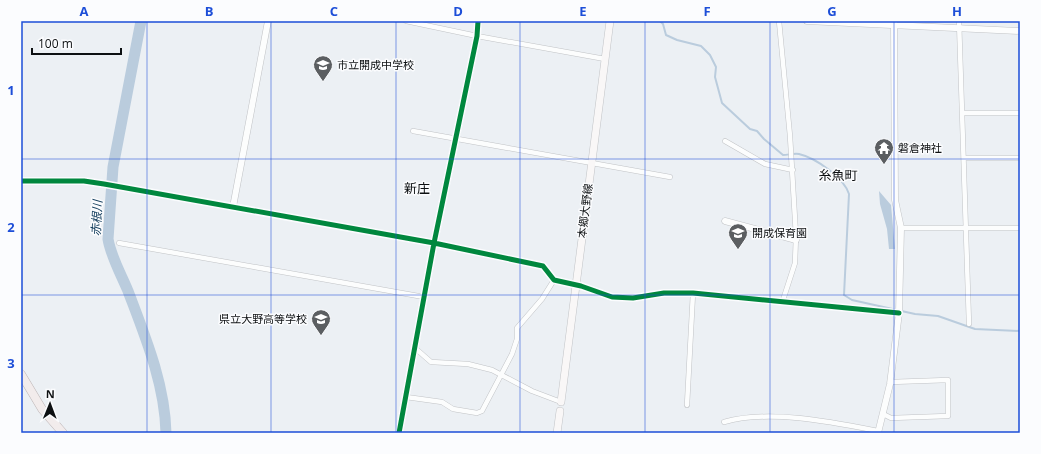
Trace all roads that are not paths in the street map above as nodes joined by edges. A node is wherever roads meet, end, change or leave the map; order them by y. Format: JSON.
{"nodes":[{"id":1,"x":268,"y":21,"type":"edge"},
{"id":2,"x":406,"y":21,"type":"edge"},
{"id":3,"x":478,"y":21,"type":"edge"},
{"id":4,"x":610,"y":21,"type":"edge"},
{"id":5,"x":779,"y":21,"type":"edge"},
{"id":6,"x":807,"y":21,"type":"edge"},
{"id":7,"x":959,"y":21,"type":"edge"},
{"id":8,"x":852,"y":22,"type":"edge"},
{"id":9,"x":894,"y":24,"type":"edge"},
{"id":10,"x":959,"y":29,"type":"junction"},
{"id":11,"x":1020,"y":31,"type":"edge"},
{"id":12,"x":477,"y":36,"type":"junction"},
{"id":13,"x":605,"y":59,"type":"junction"},
{"id":14,"x":963,"y":113,"type":"junction"},
{"id":15,"x":1020,"y":113,"type":"edge"},
{"id":16,"x":413,"y":131,"type":"dead end"},
{"id":17,"x":455,"y":138,"type":"junction"},
{"id":18,"x":725,"y":141,"type":"dead end"},
{"id":19,"x":965,"y":158,"type":"junction"},
{"id":20,"x":1020,"y":158,"type":"edge"},
{"id":21,"x":592,"y":163,"type":"junction"},
{"id":22,"x":793,"y":170,"type":"junction"},
{"id":23,"x":670,"y":177,"type":"dead end"},
{"id":24,"x":21,"y":181,"type":"edge"},
{"id":25,"x":233,"y":206,"type":"junction"},
{"id":26,"x":725,"y":221,"type":"dead end"},
{"id":27,"x":901,"y":228,"type":"junction"},
{"id":28,"x":966,"y":228,"type":"junction"},
{"id":29,"x":1020,"y":228,"type":"edge"},
{"id":30,"x":796,"y":240,"type":"junction"},
{"id":31,"x":119,"y":243,"type":"dead end"},
{"id":32,"x":434,"y":243,"type":"junction"},
{"id":33,"x":554,"y":280,"type":"junction"},
{"id":34,"x":576,"y":286,"type":"junction"},
{"id":35,"x":693,"y":293,"type":"junction"},
{"id":36,"x":424,"y":297,"type":"junction"},
{"id":37,"x":783,"y":300,"type":"junction"},
{"id":38,"x":899,"y":313,"type":"junction"},
{"id":39,"x":969,"y":324,"type":"dead end"},
{"id":40,"x":415,"y":348,"type":"junction"},
{"id":41,"x":21,"y":374,"type":"edge"},
{"id":42,"x":501,"y":375,"type":"junction"},
{"id":43,"x":891,"y":382,"type":"junction"},
{"id":44,"x":406,"y":396,"type":"junction"},
{"id":45,"x":561,"y":402,"type":"junction"},
{"id":46,"x":687,"y":405,"type":"dead end"},
{"id":47,"x":560,"y":411,"type":"joint"},
{"id":48,"x":883,"y":414,"type":"junction"},
{"id":49,"x":724,"y":422,"type":"dead end"},
{"id":50,"x":878,"y":432,"type":"edge"},
{"id":51,"x":62,"y":433,"type":"edge"},
{"id":52,"x":399,"y":433,"type":"edge"},
{"id":53,"x":557,"y":433,"type":"edge"}],
"edges":[{"from":1,"to":25,"type":"street"},
{"from":2,"to":12,"type":"street"},
{"from":3,"to":12,"type":"street"},
{"from":4,"to":13,"type":"main road","name":"本郷大野線"},
{"from":5,"to":22,"type":"street"},
{"from":6,"to":8,"type":"street"},
{"from":7,"to":10,"type":"street"},
{"from":8,"to":9,"type":"street"},
{"from":9,"to":10,"type":"street"},
{"from":9,"to":27,"type":"street"},
{"from":10,"to":11,"type":"street"},
{"from":10,"to":14,"type":"street"},
{"from":12,"to":13,"type":"street"},
{"from":12,"to":17,"type":"street"},
{"from":13,"to":21,"type":"main road","name":"本郷大野線"},
{"from":14,"to":15,"type":"street"},
{"from":14,"to":19,"type":"street"},
{"from":16,"to":17,"type":"street"},
{"from":17,"to":21,"type":"street"},
{"from":17,"to":32,"type":"street"},
{"from":18,"to":22,"type":"street"},
{"from":19,"to":20,"type":"street"},
{"from":19,"to":28,"type":"street"},
{"from":21,"to":23,"type":"street"},
{"from":21,"to":34,"type":"main road","name":"本郷大野線"},
{"from":22,"to":30,"type":"street"},
{"from":24,"to":25,"type":"street"},
{"from":25,"to":32,"type":"street"},
{"from":26,"to":30,"type":"street"},
{"from":27,"to":28,"type":"street"},
{"from":27,"to":38,"type":"street"},
{"from":28,"to":29,"type":"street"},
{"from":28,"to":39,"type":"street"},
{"from":30,"to":37,"type":"street"},
{"from":31,"to":36,"type":"street"},
{"from":32,"to":33,"type":"street"},
{"from":32,"to":36,"type":"street"},
{"from":33,"to":34,"type":"street"},
{"from":33,"to":42,"type":"street"},
{"from":34,"to":35,"type":"street"},
{"from":34,"to":45,"type":"main road","name":"本郷大野線"},
{"from":35,"to":37,"type":"street"},
{"from":35,"to":46,"type":"street"},
{"from":36,"to":40,"type":"street"},
{"from":37,"to":38,"type":"street"},
{"from":38,"to":43,"type":"street"},
{"from":40,"to":42,"type":"street"},
{"from":40,"to":44,"type":"street"},
{"from":41,"to":51,"type":"highway"},
{"from":42,"to":44,"type":"street"},
{"from":42,"to":45,"type":"street"},
{"from":43,"to":48,"type":"street"},
{"from":43,"to":48,"type":"street"},
{"from":44,"to":52,"type":"street"},
{"from":45,"to":47,"type":"street"},
{"from":47,"to":53,"type":"main road"},
{"from":48,"to":50,"type":"street"},
{"from":49,"to":50,"type":"street"}]}
